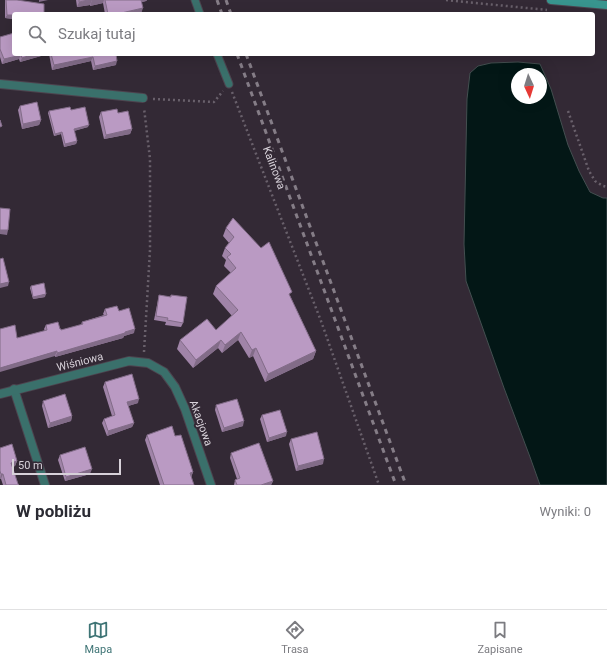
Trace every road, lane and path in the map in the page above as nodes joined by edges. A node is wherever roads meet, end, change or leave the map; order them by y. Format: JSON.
{"nodes":[{"id":1,"x":195,"y":0,"type":"edge"},
{"id":2,"x":446,"y":0,"type":"edge"},
{"id":3,"x":551,"y":0,"type":"edge"},
{"id":4,"x":607,"y":6,"type":"edge"},
{"id":5,"x":551,"y":10,"type":"dead end"},
{"id":6,"x":199,"y":12,"type":"edge"},
{"id":7,"x":218,"y":56,"type":"edge"},
{"id":8,"x":0,"y":84,"type":"edge"},
{"id":9,"x":229,"y":84,"type":"junction"},
{"id":10,"x":144,"y":98,"type":"junction"},
{"id":11,"x":568,"y":111,"type":"dead end"},
{"id":12,"x":607,"y":187,"type":"edge"},
{"id":13,"x":144,"y":362,"type":"junction"},
{"id":14,"x":164,"y":372,"type":"joint"},
{"id":15,"x":14,"y":390,"type":"junction"},
{"id":16,"x":0,"y":394,"type":"edge"},
{"id":17,"x":45,"y":485,"type":"edge"},
{"id":18,"x":211,"y":485,"type":"edge"},
{"id":19,"x":379,"y":485,"type":"edge"}],
"edges":[{"from":1,"to":6,"type":"lane"},
{"from":2,"to":5,"type":"path"},
{"from":3,"to":4,"type":"street"},
{"from":7,"to":9,"type":"lane"},
{"from":8,"to":10,"type":"street"},
{"from":9,"to":10,"type":"path"},
{"from":9,"to":19,"type":"path","name":"Kalinowa"},
{"from":10,"to":13,"type":"path"},
{"from":11,"to":12,"type":"path"},
{"from":13,"to":14,"type":"street","name":"Wiśniowa"},
{"from":13,"to":15,"type":"street","name":"Wiśniowa"},
{"from":14,"to":18,"type":"street","name":"Akacjowa"},
{"from":15,"to":16,"type":"street","name":"Wiśniowa"},
{"from":15,"to":17,"type":"street"}]}
